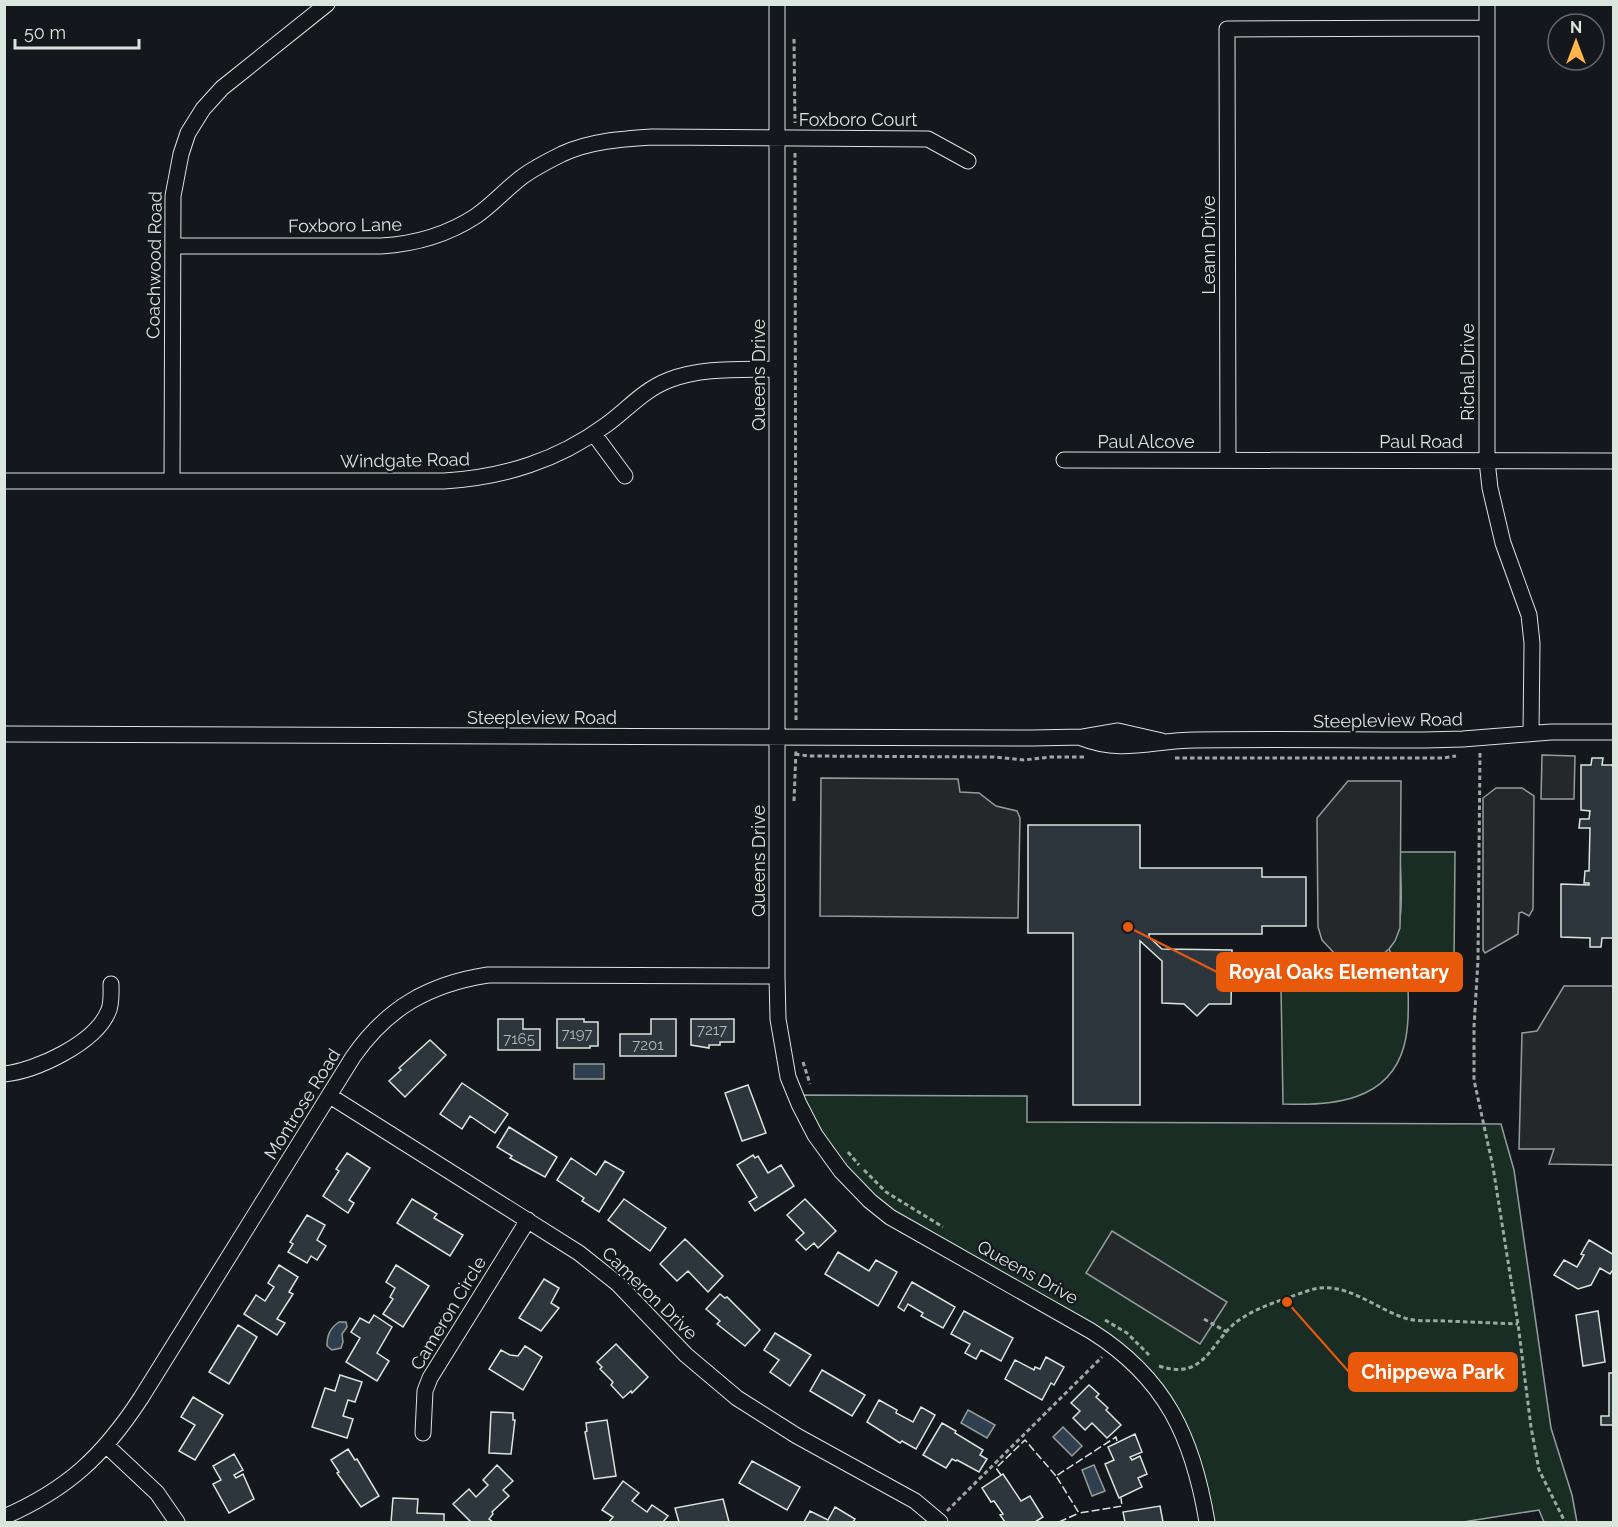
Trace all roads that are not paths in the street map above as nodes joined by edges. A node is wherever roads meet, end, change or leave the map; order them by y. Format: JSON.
{"nodes":[{"id":1,"x":327,"y":4,"type":"edge"},
{"id":2,"x":777,"y":4,"type":"edge"},
{"id":3,"x":1487,"y":4,"type":"edge"},
{"id":4,"x":310,"y":10,"type":"edge"},
{"id":5,"x":1487,"y":28,"type":"junction"},
{"id":6,"x":778,"y":138,"type":"junction"},
{"id":7,"x":968,"y":161,"type":"dead end"},
{"id":8,"x":173,"y":246,"type":"junction"},
{"id":9,"x":777,"y":369,"type":"junction"},
{"id":10,"x":594,"y":434,"type":"junction"},
{"id":11,"x":1064,"y":460,"type":"dead end"},
{"id":12,"x":1228,"y":460,"type":"junction"},
{"id":13,"x":1487,"y":460,"type":"junction"},
{"id":14,"x":1614,"y":461,"type":"edge"},
{"id":15,"x":625,"y":476,"type":"dead end"},
{"id":16,"x":172,"y":481,"type":"junction"},
{"id":17,"x":4,"y":482,"type":"edge"},
{"id":18,"x":1614,"y":732,"type":"edge"},
{"id":19,"x":1531,"y":733,"type":"junction"},
{"id":20,"x":4,"y":734,"type":"edge"},
{"id":21,"x":778,"y":738,"type":"junction"},
{"id":22,"x":777,"y":976,"type":"junction"},
{"id":23,"x":111,"y":984,"type":"dead end"},
{"id":24,"x":4,"y":1074,"type":"edge"},
{"id":25,"x":330,"y":1096,"type":"junction"},
{"id":26,"x":528,"y":1220,"type":"junction"},
{"id":27,"x":423,"y":1433,"type":"dead end"},
{"id":28,"x":107,"y":1446,"type":"junction"},
{"id":29,"x":4,"y":1517,"type":"edge"},
{"id":30,"x":939,"y":1521,"type":"edge"},
{"id":31,"x":177,"y":1522,"type":"edge"},
{"id":32,"x":1208,"y":1522,"type":"edge"}],
"edges":[{"from":1,"to":4,"type":"street","name":"Coachwood Road"},
{"from":2,"to":6,"type":"street","name":"Queens Drive"},
{"from":3,"to":5,"type":"street","name":"Richal Drive"},
{"from":4,"to":8,"type":"street","name":"Coachwood Road"},
{"from":5,"to":12,"type":"street","name":"Leann Drive"},
{"from":5,"to":13,"type":"street","name":"Richal Drive"},
{"from":6,"to":7,"type":"street","name":"Foxboro Court"},
{"from":6,"to":8,"type":"street","name":"Foxboro Lane"},
{"from":6,"to":9,"type":"street","name":"Queens Drive"},
{"from":8,"to":16,"type":"street","name":"Coachwood Road"},
{"from":9,"to":10,"type":"street","name":"Windgate Road"},
{"from":9,"to":21,"type":"street","name":"Queens Drive"},
{"from":10,"to":15,"type":"street"},
{"from":10,"to":16,"type":"street","name":"Windgate Road"},
{"from":11,"to":12,"type":"street","name":"Paul Alcove"},
{"from":12,"to":13,"type":"street","name":"Paul Road"},
{"from":13,"to":14,"type":"street","name":"Paul Road"},
{"from":13,"to":19,"type":"street","name":"Richal Drive"},
{"from":16,"to":17,"type":"street","name":"Windgate Road"},
{"from":18,"to":19,"type":"street","name":"Steepleview Road"},
{"from":19,"to":21,"type":"street","name":"Steepleview Road"},
{"from":20,"to":21,"type":"street","name":"Steepleview Road"},
{"from":21,"to":22,"type":"street","name":"Queens Drive"},
{"from":22,"to":25,"type":"street","name":"Montrose Road"},
{"from":22,"to":32,"type":"street","name":"Queens Drive"},
{"from":23,"to":24,"type":"street"},
{"from":25,"to":26,"type":"street","name":"Cameron Drive"},
{"from":25,"to":28,"type":"street","name":"Montrose Road"},
{"from":26,"to":27,"type":"street","name":"Cameron Circle"},
{"from":26,"to":30,"type":"street","name":"Cameron Drive"},
{"from":28,"to":29,"type":"street","name":"Montrose Road"},
{"from":28,"to":31,"type":"street"}]}
